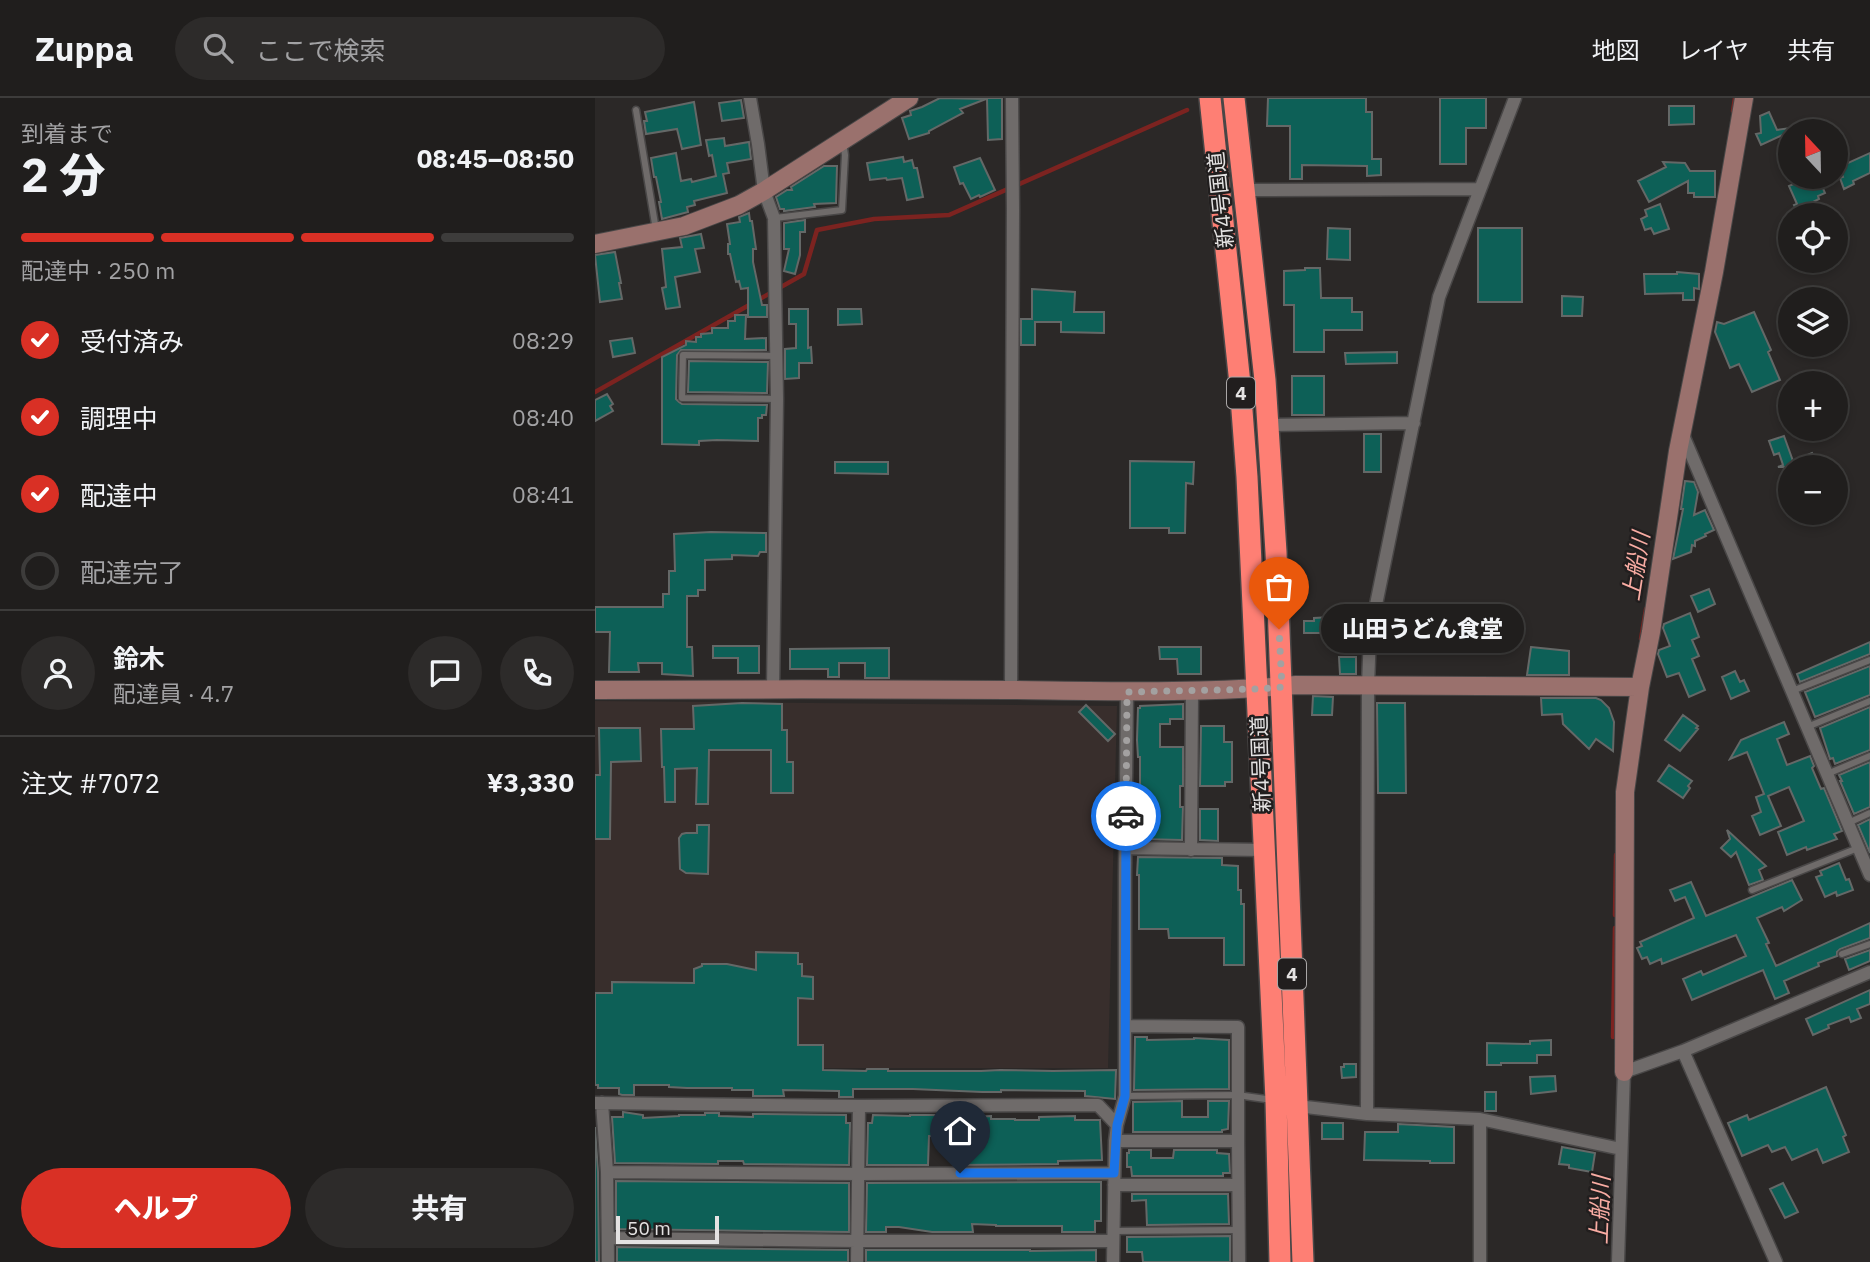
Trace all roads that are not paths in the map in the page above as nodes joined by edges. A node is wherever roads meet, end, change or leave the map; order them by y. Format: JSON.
{"nodes":[{"id":1,"x":750,"y":98,"type":"edge"},
{"id":2,"x":909,"y":98,"type":"edge"},
{"id":3,"x":1012,"y":98,"type":"edge"},
{"id":4,"x":1210,"y":98,"type":"edge"},
{"id":5,"x":1234,"y":98,"type":"edge"},
{"id":6,"x":1515,"y":98,"type":"edge"},
{"id":7,"x":1744,"y":98,"type":"edge"},
{"id":8,"x":635,"y":110,"type":"dead end"},
{"id":9,"x":843,"y":140,"type":"junction"},
{"id":10,"x":1480,"y":189,"type":"junction"},
{"id":11,"x":1244,"y":190,"type":"junction"},
{"id":12,"x":764,"y":191,"type":"junction"},
{"id":13,"x":774,"y":218,"type":"junction"},
{"id":14,"x":656,"y":232,"type":"junction"},
{"id":15,"x":595,"y":244,"type":"edge"},
{"id":16,"x":777,"y":356,"type":"junction"},
{"id":17,"x":777,"y":399,"type":"junction"},
{"id":18,"x":1414,"y":423,"type":"junction"},
{"id":19,"x":1268,"y":425,"type":"junction"},
{"id":20,"x":1683,"y":435,"type":"junction"},
{"id":21,"x":1870,"y":660,"type":"edge"},
{"id":22,"x":1368,"y":685,"type":"junction"},
{"id":23,"x":1282,"y":687,"type":"junction"},
{"id":24,"x":1632,"y":687,"type":"junction"},
{"id":25,"x":773,"y":689,"type":"junction"},
{"id":26,"x":1257,"y":689,"type":"junction"},
{"id":27,"x":595,"y":690,"type":"edge"},
{"id":28,"x":1011,"y":690,"type":"junction"},
{"id":29,"x":1192,"y":691,"type":"junction"},
{"id":30,"x":1792,"y":691,"type":"junction"},
{"id":31,"x":1127,"y":692,"type":"junction"},
{"id":32,"x":1870,"y":701,"type":"edge"},
{"id":33,"x":1807,"y":727,"type":"junction"},
{"id":34,"x":1870,"y":755,"type":"edge"},
{"id":35,"x":1827,"y":774,"type":"junction"},
{"id":36,"x":1870,"y":813,"type":"edge"},
{"id":37,"x":1848,"y":823,"type":"junction"},
{"id":38,"x":1126,"y":848,"type":"junction"},
{"id":39,"x":1859,"y":848,"type":"junction"},
{"id":40,"x":1191,"y":849,"type":"junction"},
{"id":41,"x":1264,"y":850,"type":"junction"},
{"id":42,"x":1868,"y":867,"type":"edge"},
{"id":43,"x":1752,"y":890,"type":"dead end"},
{"id":44,"x":1870,"y":944,"type":"edge"},
{"id":45,"x":1842,"y":954,"type":"dead end"},
{"id":46,"x":1870,"y":972,"type":"edge"},
{"id":47,"x":1125,"y":1026,"type":"junction"},
{"id":48,"x":1683,"y":1051,"type":"junction"},
{"id":49,"x":1624,"y":1072,"type":"junction"},
{"id":50,"x":1125,"y":1096,"type":"junction"},
{"id":51,"x":1237,"y":1096,"type":"junction"},
{"id":52,"x":1276,"y":1100,"type":"junction"},
{"id":53,"x":598,"y":1103,"type":"edge"},
{"id":54,"x":859,"y":1106,"type":"junction"},
{"id":55,"x":1297,"y":1106,"type":"junction"},
{"id":56,"x":1367,"y":1114,"type":"junction"},
{"id":57,"x":1481,"y":1119,"type":"junction"},
{"id":58,"x":1117,"y":1125,"type":"junction"},
{"id":59,"x":1115,"y":1141,"type":"junction"},
{"id":60,"x":1238,"y":1141,"type":"junction"},
{"id":61,"x":1621,"y":1149,"type":"junction"},
{"id":62,"x":607,"y":1172,"type":"junction"},
{"id":63,"x":858,"y":1174,"type":"junction"},
{"id":64,"x":1114,"y":1179,"type":"junction"},
{"id":65,"x":1238,"y":1185,"type":"junction"},
{"id":66,"x":1238,"y":1230,"type":"junction"},
{"id":67,"x":1114,"y":1236,"type":"junction"},
{"id":68,"x":608,"y":1238,"type":"junction"},
{"id":69,"x":857,"y":1241,"type":"junction"},
{"id":70,"x":608,"y":1262,"type":"edge"},
{"id":71,"x":857,"y":1262,"type":"edge"},
{"id":72,"x":1113,"y":1262,"type":"edge"},
{"id":73,"x":1239,"y":1262,"type":"edge"},
{"id":74,"x":1280,"y":1262,"type":"edge"},
{"id":75,"x":1303,"y":1262,"type":"edge"},
{"id":76,"x":1480,"y":1262,"type":"edge"},
{"id":77,"x":1618,"y":1262,"type":"edge"},
{"id":78,"x":1776,"y":1262,"type":"edge"}],
"edges":[{"from":1,"to":12,"type":"street"},
{"from":2,"to":9,"type":"street"},
{"from":3,"to":28,"type":"street"},
{"from":4,"to":26,"type":"highway","name":"新4号国道","number":"4"},
{"from":5,"to":11,"type":"highway","name":"新4号国道","number":"4"},
{"from":6,"to":10,"type":"street"},
{"from":7,"to":20,"type":"street"},
{"from":8,"to":14,"type":"lane"},
{"from":9,"to":12,"type":"street"},
{"from":9,"to":13,"type":"lane"},
{"from":10,"to":11,"type":"street"},
{"from":10,"to":18,"type":"street"},
{"from":11,"to":19,"type":"highway","name":"新4号国道","number":"4"},
{"from":12,"to":13,"type":"street"},
{"from":12,"to":14,"type":"street"},
{"from":13,"to":16,"type":"street"},
{"from":14,"to":15,"type":"street"},
{"from":16,"to":17,"type":"street"},
{"from":16,"to":17,"type":"lane"},
{"from":17,"to":25,"type":"street"},
{"from":18,"to":19,"type":"street"},
{"from":18,"to":22,"type":"street"},
{"from":19,"to":23,"type":"highway","name":"新4号国道","number":"4"},
{"from":20,"to":24,"type":"street"},
{"from":20,"to":30,"type":"street"},
{"from":21,"to":30,"type":"lane"},
{"from":22,"to":23,"type":"street"},
{"from":22,"to":24,"type":"street"},
{"from":22,"to":56,"type":"street"},
{"from":23,"to":26,"type":"street"},
{"from":23,"to":55,"type":"highway","name":"新4号国道","number":"4"},
{"from":24,"to":49,"type":"street"},
{"from":25,"to":27,"type":"street"},
{"from":25,"to":28,"type":"street"},
{"from":26,"to":29,"type":"street"},
{"from":26,"to":41,"type":"highway","name":"新4号国道","number":"4"},
{"from":28,"to":31,"type":"street"},
{"from":29,"to":31,"type":"street"},
{"from":29,"to":40,"type":"street"},
{"from":30,"to":33,"type":"street"},
{"from":31,"to":38,"type":"street"},
{"from":32,"to":33,"type":"lane"},
{"from":33,"to":35,"type":"street"},
{"from":34,"to":35,"type":"lane"},
{"from":35,"to":37,"type":"street"},
{"from":36,"to":37,"type":"lane"},
{"from":37,"to":39,"type":"street"},
{"from":38,"to":40,"type":"street"},
{"from":38,"to":47,"type":"street"},
{"from":39,"to":42,"type":"street"},
{"from":39,"to":43,"type":"lane"},
{"from":40,"to":41,"type":"street"},
{"from":41,"to":52,"type":"highway","name":"新4号国道","number":"4"},
{"from":44,"to":45,"type":"lane"},
{"from":46,"to":48,"type":"street"},
{"from":47,"to":50,"type":"street"},
{"from":47,"to":51,"type":"street"},
{"from":48,"to":49,"type":"street"},
{"from":48,"to":78,"type":"street"},
{"from":49,"to":61,"type":"street"},
{"from":50,"to":51,"type":"lane"},
{"from":50,"to":58,"type":"street"},
{"from":51,"to":52,"type":"lane"},
{"from":51,"to":60,"type":"street"},
{"from":52,"to":74,"type":"highway","name":"新4号国道","number":"4"},
{"from":53,"to":54,"type":"street"},
{"from":53,"to":62,"type":"street"},
{"from":54,"to":58,"type":"street"},
{"from":54,"to":63,"type":"street"},
{"from":55,"to":56,"type":"street"},
{"from":55,"to":75,"type":"highway","name":"新4号国道","number":"4"},
{"from":56,"to":57,"type":"street"},
{"from":57,"to":61,"type":"street"},
{"from":57,"to":76,"type":"street"},
{"from":58,"to":59,"type":"street"},
{"from":59,"to":60,"type":"street"},
{"from":59,"to":64,"type":"street"},
{"from":60,"to":65,"type":"street"},
{"from":61,"to":77,"type":"street"},
{"from":62,"to":63,"type":"street"},
{"from":62,"to":68,"type":"street"},
{"from":63,"to":64,"type":"street"},
{"from":63,"to":69,"type":"street"},
{"from":64,"to":65,"type":"street"},
{"from":64,"to":67,"type":"street"},
{"from":65,"to":66,"type":"street"},
{"from":66,"to":67,"type":"lane"},
{"from":66,"to":73,"type":"street"},
{"from":67,"to":69,"type":"street"},
{"from":67,"to":72,"type":"street"},
{"from":68,"to":69,"type":"street"},
{"from":68,"to":70,"type":"street"},
{"from":69,"to":71,"type":"street"}]}
